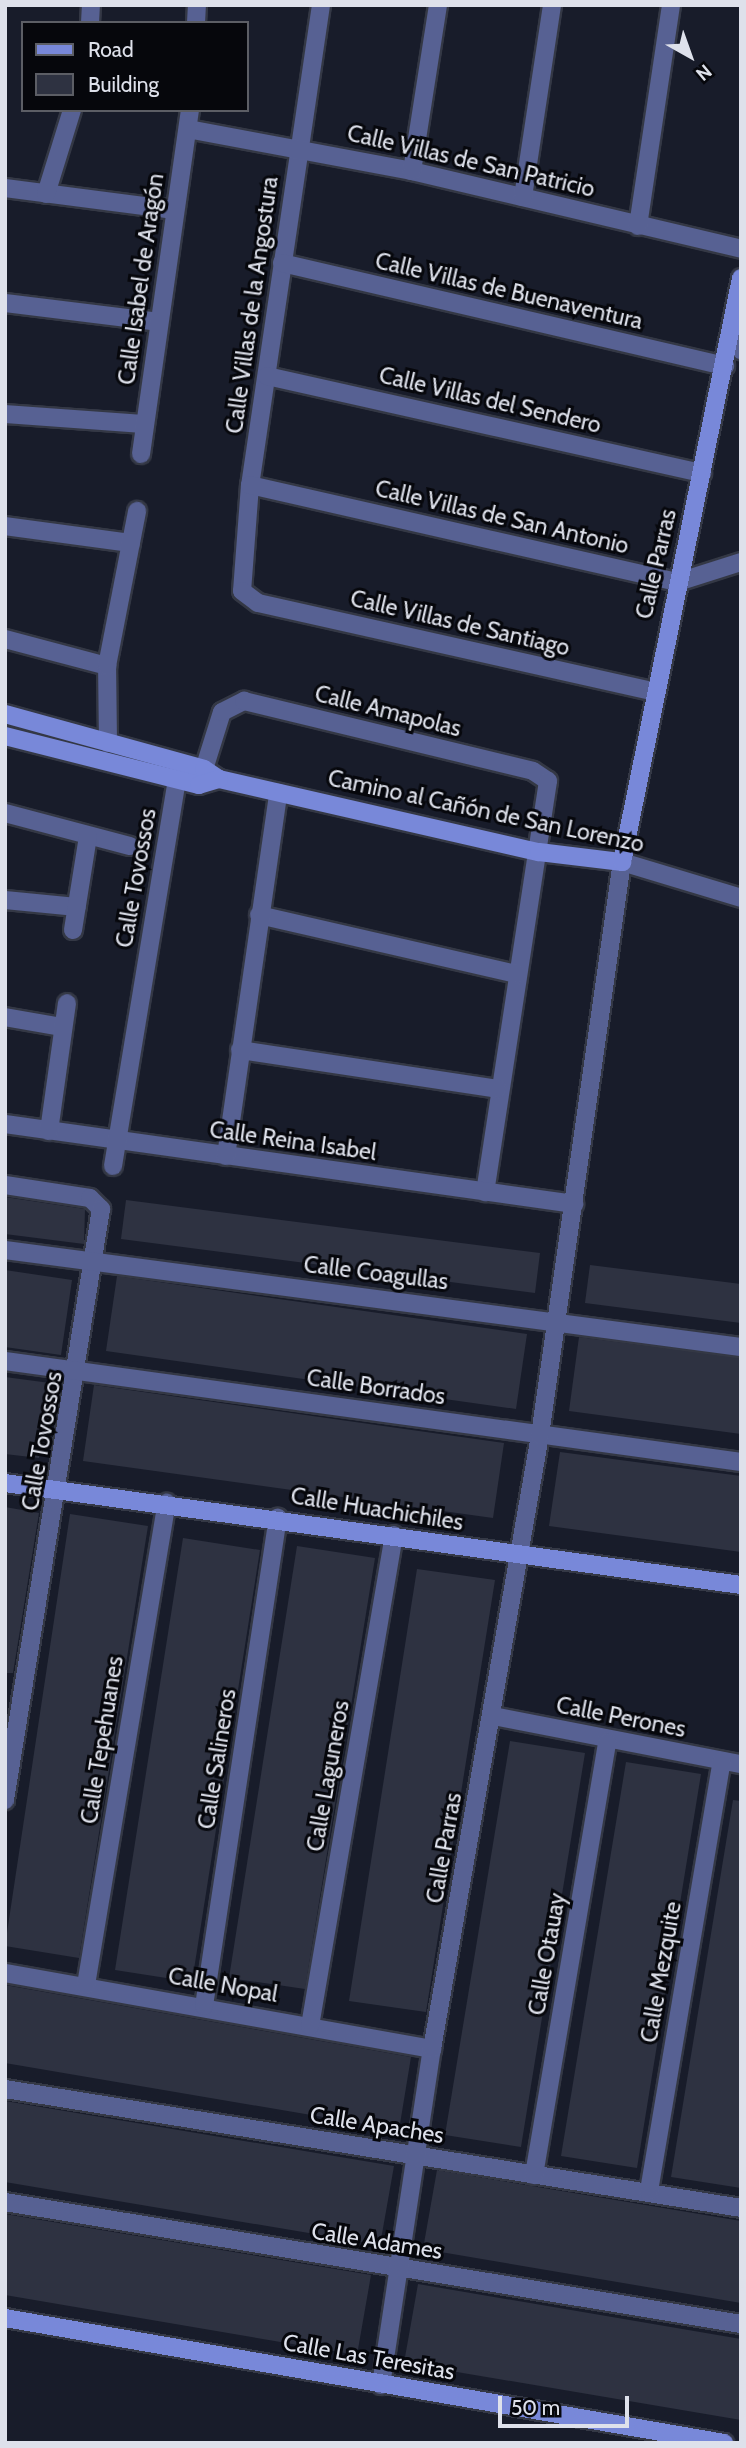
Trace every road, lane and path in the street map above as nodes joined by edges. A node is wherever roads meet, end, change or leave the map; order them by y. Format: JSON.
{"nodes":[{"id":1,"x":321,"y":5,"type":"edge"},
{"id":2,"x":438,"y":5,"type":"edge"},
{"id":3,"x":552,"y":5,"type":"edge"},
{"id":4,"x":671,"y":5,"type":"edge"},
{"id":5,"x":71,"y":112,"type":"edge"},
{"id":6,"x":190,"y":112,"type":"edge"},
{"id":7,"x":188,"y":130,"type":"junction"},
{"id":8,"x":300,"y":147,"type":"junction"},
{"id":9,"x":412,"y":171,"type":"junction"},
{"id":10,"x":5,"y":187,"type":"edge"},
{"id":11,"x":46,"y":194,"type":"junction"},
{"id":12,"x":523,"y":197,"type":"junction"},
{"id":13,"x":175,"y":210,"type":"junction"},
{"id":14,"x":638,"y":226,"type":"junction"},
{"id":15,"x":741,"y":249,"type":"edge"},
{"id":16,"x":282,"y":263,"type":"junction"},
{"id":17,"x":741,"y":278,"type":"edge"},
{"id":18,"x":5,"y":303,"type":"edge"},
{"id":19,"x":159,"y":322,"type":"junction"},
{"id":20,"x":730,"y":335,"type":"junction"},
{"id":21,"x":741,"y":350,"type":"edge"},
{"id":22,"x":724,"y":366,"type":"junction"},
{"id":23,"x":267,"y":376,"type":"junction"},
{"id":24,"x":5,"y":414,"type":"edge"},
{"id":25,"x":145,"y":424,"type":"junction"},
{"id":26,"x":141,"y":454,"type":"dead end"},
{"id":27,"x":702,"y":473,"type":"junction"},
{"id":28,"x":250,"y":485,"type":"junction"},
{"id":29,"x":137,"y":511,"type":"dead end"},
{"id":30,"x":5,"y":526,"type":"edge"},
{"id":31,"x":131,"y":543,"type":"junction"},
{"id":32,"x":741,"y":562,"type":"edge"},
{"id":33,"x":678,"y":582,"type":"junction"},
{"id":34,"x":258,"y":603,"type":"joint"},
{"id":35,"x":5,"y":639,"type":"edge"},
{"id":36,"x":107,"y":667,"type":"junction"},
{"id":37,"x":652,"y":691,"type":"junction"},
{"id":38,"x":5,"y":714,"type":"edge"},
{"id":39,"x":5,"y":736,"type":"edge"},
{"id":40,"x":108,"y":743,"type":"junction"},
{"id":41,"x":179,"y":772,"type":"junction"},
{"id":42,"x":207,"y":778,"type":"junction"},
{"id":43,"x":278,"y":793,"type":"junction"},
{"id":44,"x":5,"y":813,"type":"edge"},
{"id":45,"x":88,"y":836,"type":"junction"},
{"id":46,"x":130,"y":846,"type":"dead end"},
{"id":47,"x":539,"y":852,"type":"junction"},
{"id":48,"x":622,"y":862,"type":"junction"},
{"id":49,"x":741,"y":898,"type":"edge"},
{"id":50,"x":5,"y":900,"type":"edge"},
{"id":51,"x":76,"y":907,"type":"junction"},
{"id":52,"x":259,"y":915,"type":"junction"},
{"id":53,"x":73,"y":930,"type":"dead end"},
{"id":54,"x":517,"y":974,"type":"junction"},
{"id":55,"x":67,"y":1003,"type":"dead end"},
{"id":56,"x":5,"y":1017,"type":"edge"},
{"id":57,"x":62,"y":1027,"type":"junction"},
{"id":58,"x":240,"y":1050,"type":"junction"},
{"id":59,"x":497,"y":1089,"type":"junction"},
{"id":60,"x":5,"y":1124,"type":"edge"},
{"id":61,"x":49,"y":1131,"type":"junction"},
{"id":62,"x":116,"y":1143,"type":"junction"},
{"id":63,"x":226,"y":1156,"type":"junction"},
{"id":64,"x":113,"y":1166,"type":"dead end"},
{"id":65,"x":5,"y":1185,"type":"edge"},
{"id":66,"x":485,"y":1192,"type":"junction"},
{"id":67,"x":574,"y":1204,"type":"junction"},
{"id":68,"x":5,"y":1250,"type":"edge"},
{"id":69,"x":95,"y":1262,"type":"junction"},
{"id":70,"x":557,"y":1321,"type":"junction"},
{"id":71,"x":741,"y":1347,"type":"edge"},
{"id":72,"x":5,"y":1362,"type":"edge"},
{"id":73,"x":79,"y":1371,"type":"junction"},
{"id":74,"x":540,"y":1435,"type":"junction"},
{"id":75,"x":741,"y":1462,"type":"edge"},
{"id":76,"x":5,"y":1483,"type":"edge"},
{"id":77,"x":58,"y":1490,"type":"junction"},
{"id":78,"x":167,"y":1503,"type":"junction"},
{"id":79,"x":278,"y":1518,"type":"junction"},
{"id":80,"x":394,"y":1535,"type":"junction"},
{"id":81,"x":515,"y":1555,"type":"junction"},
{"id":82,"x":741,"y":1585,"type":"edge"},
{"id":83,"x":493,"y":1716,"type":"junction"},
{"id":84,"x":607,"y":1742,"type":"junction"},
{"id":85,"x":722,"y":1761,"type":"junction"},
{"id":86,"x":741,"y":1764,"type":"edge"},
{"id":87,"x":5,"y":1800,"type":"edge"},
{"id":88,"x":5,"y":1973,"type":"edge"},
{"id":89,"x":86,"y":1985,"type":"junction"},
{"id":90,"x":204,"y":2006,"type":"junction"},
{"id":91,"x":310,"y":2026,"type":"junction"},
{"id":92,"x":432,"y":2049,"type":"junction"},
{"id":93,"x":5,"y":2089,"type":"edge"},
{"id":94,"x":416,"y":2157,"type":"junction"},
{"id":95,"x":534,"y":2175,"type":"junction"},
{"id":96,"x":649,"y":2191,"type":"junction"},
{"id":97,"x":5,"y":2202,"type":"edge"},
{"id":98,"x":741,"y":2208,"type":"edge"},
{"id":99,"x":399,"y":2270,"type":"junction"},
{"id":100,"x":5,"y":2318,"type":"edge"},
{"id":101,"x":741,"y":2324,"type":"edge"},
{"id":102,"x":381,"y":2385,"type":"junction"},
{"id":103,"x":724,"y":2443,"type":"edge"}],
"edges":[{"from":1,"to":8,"type":"street","name":"Calle Villas de la Angostura"},
{"from":2,"to":9,"type":"street"},
{"from":3,"to":12,"type":"street"},
{"from":4,"to":14,"type":"street"},
{"from":5,"to":11,"type":"street"},
{"from":6,"to":7,"type":"street","name":"Calle Isabel de Aragón"},
{"from":7,"to":8,"type":"street","name":"Calle Villas de San Patricio"},
{"from":7,"to":13,"type":"street","name":"Calle Isabel de Aragón"},
{"from":8,"to":9,"type":"street","name":"Calle Villas de San Patricio"},
{"from":8,"to":16,"type":"street","name":"Calle Villas de la Angostura"},
{"from":9,"to":12,"type":"street","name":"Calle Villas de San Patricio"},
{"from":10,"to":11,"type":"street"},
{"from":11,"to":13,"type":"street"},
{"from":12,"to":14,"type":"street","name":"Calle Villas de San Patricio"},
{"from":13,"to":19,"type":"street","name":"Calle Isabel de Aragón"},
{"from":14,"to":15,"type":"street","name":"Calle Villas de San Patricio"},
{"from":16,"to":22,"type":"street","name":"Calle Villas de Buenaventura"},
{"from":16,"to":23,"type":"street","name":"Calle Villas de la Angostura"},
{"from":17,"to":20,"type":"street","name":"Calle Parras"},
{"from":18,"to":19,"type":"street"},
{"from":19,"to":25,"type":"street","name":"Calle Isabel de Aragón"},
{"from":20,"to":21,"type":"street"},
{"from":20,"to":22,"type":"street","name":"Calle Parras"},
{"from":22,"to":27,"type":"street","name":"Calle Parras"},
{"from":23,"to":27,"type":"street","name":"Calle Villas del Sendero"},
{"from":23,"to":28,"type":"street","name":"Calle Villas de la Angostura"},
{"from":24,"to":25,"type":"street"},
{"from":25,"to":26,"type":"street","name":"Calle Isabel de Aragón"},
{"from":27,"to":33,"type":"street","name":"Calle Parras"},
{"from":28,"to":33,"type":"street","name":"Calle Villas de San Antonio"},
{"from":28,"to":34,"type":"street","name":"Calle Villas de la Angostura"},
{"from":29,"to":31,"type":"street"},
{"from":30,"to":31,"type":"street"},
{"from":31,"to":36,"type":"street"},
{"from":32,"to":33,"type":"street"},
{"from":33,"to":37,"type":"street","name":"Calle Parras"},
{"from":34,"to":37,"type":"street","name":"Calle Villas de Santiago"},
{"from":35,"to":36,"type":"street"},
{"from":36,"to":40,"type":"street"},
{"from":37,"to":48,"type":"street","name":"Calle Parras"},
{"from":38,"to":40,"type":"street","name":"Camino al Cañón de San Lorenzo"},
{"from":39,"to":41,"type":"street","name":"Camino al Cañón de San Lorenzo"},
{"from":40,"to":41,"type":"street","name":"Camino al Cañón de San Lorenzo"},
{"from":41,"to":42,"type":"street","name":"Camino al Cañón de San Lorenzo"},
{"from":41,"to":62,"type":"street","name":"Calle Tovossos"},
{"from":42,"to":43,"type":"street","name":"Camino al Cañón de San Lorenzo"},
{"from":42,"to":47,"type":"street","name":"Calle Amapolas"},
{"from":43,"to":47,"type":"street","name":"Camino al Cañón de San Lorenzo"},
{"from":43,"to":52,"type":"street"},
{"from":44,"to":45,"type":"street"},
{"from":45,"to":46,"type":"street"},
{"from":45,"to":51,"type":"street"},
{"from":47,"to":48,"type":"street","name":"Camino al Cañón de San Lorenzo"},
{"from":47,"to":54,"type":"street"},
{"from":48,"to":49,"type":"street","name":"Camino al Cañón de San Lorenzo"},
{"from":48,"to":67,"type":"street","name":"Calle Parras"},
{"from":50,"to":51,"type":"street"},
{"from":51,"to":53,"type":"street"},
{"from":52,"to":54,"type":"street"},
{"from":52,"to":58,"type":"street"},
{"from":54,"to":59,"type":"street"},
{"from":55,"to":57,"type":"street"},
{"from":56,"to":57,"type":"street"},
{"from":57,"to":61,"type":"street"},
{"from":58,"to":59,"type":"street"},
{"from":58,"to":63,"type":"street"},
{"from":59,"to":66,"type":"street"},
{"from":60,"to":61,"type":"street","name":"Calle Reina Isabel"},
{"from":61,"to":62,"type":"street","name":"Calle Reina Isabel"},
{"from":62,"to":63,"type":"street","name":"Calle Reina Isabel"},
{"from":62,"to":64,"type":"street","name":"Calle Tovossos"},
{"from":63,"to":66,"type":"street","name":"Calle Reina Isabel"},
{"from":65,"to":69,"type":"street","name":"Calle Tovossos"},
{"from":66,"to":67,"type":"street","name":"Calle Reina Isabel"},
{"from":67,"to":70,"type":"street","name":"Calle Parras"},
{"from":68,"to":69,"type":"street","name":"Calle Coagullas"},
{"from":69,"to":70,"type":"street","name":"Calle Coagullas"},
{"from":69,"to":73,"type":"street","name":"Calle Tovossos"},
{"from":70,"to":71,"type":"street","name":"Calle Coagullas"},
{"from":70,"to":74,"type":"street","name":"Calle Parras"},
{"from":72,"to":73,"type":"street","name":"Calle Borrados"},
{"from":73,"to":74,"type":"street","name":"Calle Borrados"},
{"from":73,"to":77,"type":"street","name":"Calle Tovossos"},
{"from":74,"to":75,"type":"street","name":"Calle Borrados"},
{"from":74,"to":81,"type":"street","name":"Calle Parras"},
{"from":76,"to":77,"type":"street","name":"Calle Huachichiles"},
{"from":77,"to":78,"type":"street","name":"Calle Huachichiles"},
{"from":77,"to":87,"type":"street","name":"Calle Tovossos"},
{"from":78,"to":79,"type":"street","name":"Calle Huachichiles"},
{"from":78,"to":89,"type":"street","name":"Calle Tepehuanes"},
{"from":79,"to":80,"type":"street","name":"Calle Huachichiles"},
{"from":79,"to":90,"type":"street","name":"Calle Salineros"},
{"from":80,"to":81,"type":"street","name":"Calle Huachichiles"},
{"from":80,"to":91,"type":"street","name":"Calle Laguneros"},
{"from":81,"to":82,"type":"street","name":"Calle Huachichiles"},
{"from":81,"to":83,"type":"street","name":"Calle Parras"},
{"from":83,"to":84,"type":"street","name":"Calle Perones"},
{"from":83,"to":92,"type":"street","name":"Calle Parras"},
{"from":84,"to":85,"type":"street","name":"Calle Perones"},
{"from":84,"to":95,"type":"street","name":"Calle Otauay"},
{"from":85,"to":86,"type":"street","name":"Calle Perones"},
{"from":85,"to":96,"type":"street","name":"Calle Mezquite"},
{"from":88,"to":89,"type":"street","name":"Calle Nopal"},
{"from":89,"to":90,"type":"street","name":"Calle Nopal"},
{"from":90,"to":91,"type":"street","name":"Calle Nopal"},
{"from":91,"to":92,"type":"street","name":"Calle Nopal"},
{"from":92,"to":94,"type":"street","name":"Calle Parras"},
{"from":93,"to":94,"type":"street","name":"Calle Apaches"},
{"from":94,"to":95,"type":"street","name":"Calle Apaches"},
{"from":94,"to":99,"type":"street","name":"Calle Parras"},
{"from":95,"to":96,"type":"street","name":"Calle Apaches"},
{"from":96,"to":98,"type":"street","name":"Calle Apaches"},
{"from":97,"to":99,"type":"street","name":"Calle Adames"},
{"from":99,"to":101,"type":"street","name":"Calle Adames"},
{"from":99,"to":102,"type":"street","name":"Calle Parras"},
{"from":100,"to":102,"type":"street","name":"Calle Las Teresitas"},
{"from":102,"to":103,"type":"street","name":"Calle Las Teresitas"}]}
